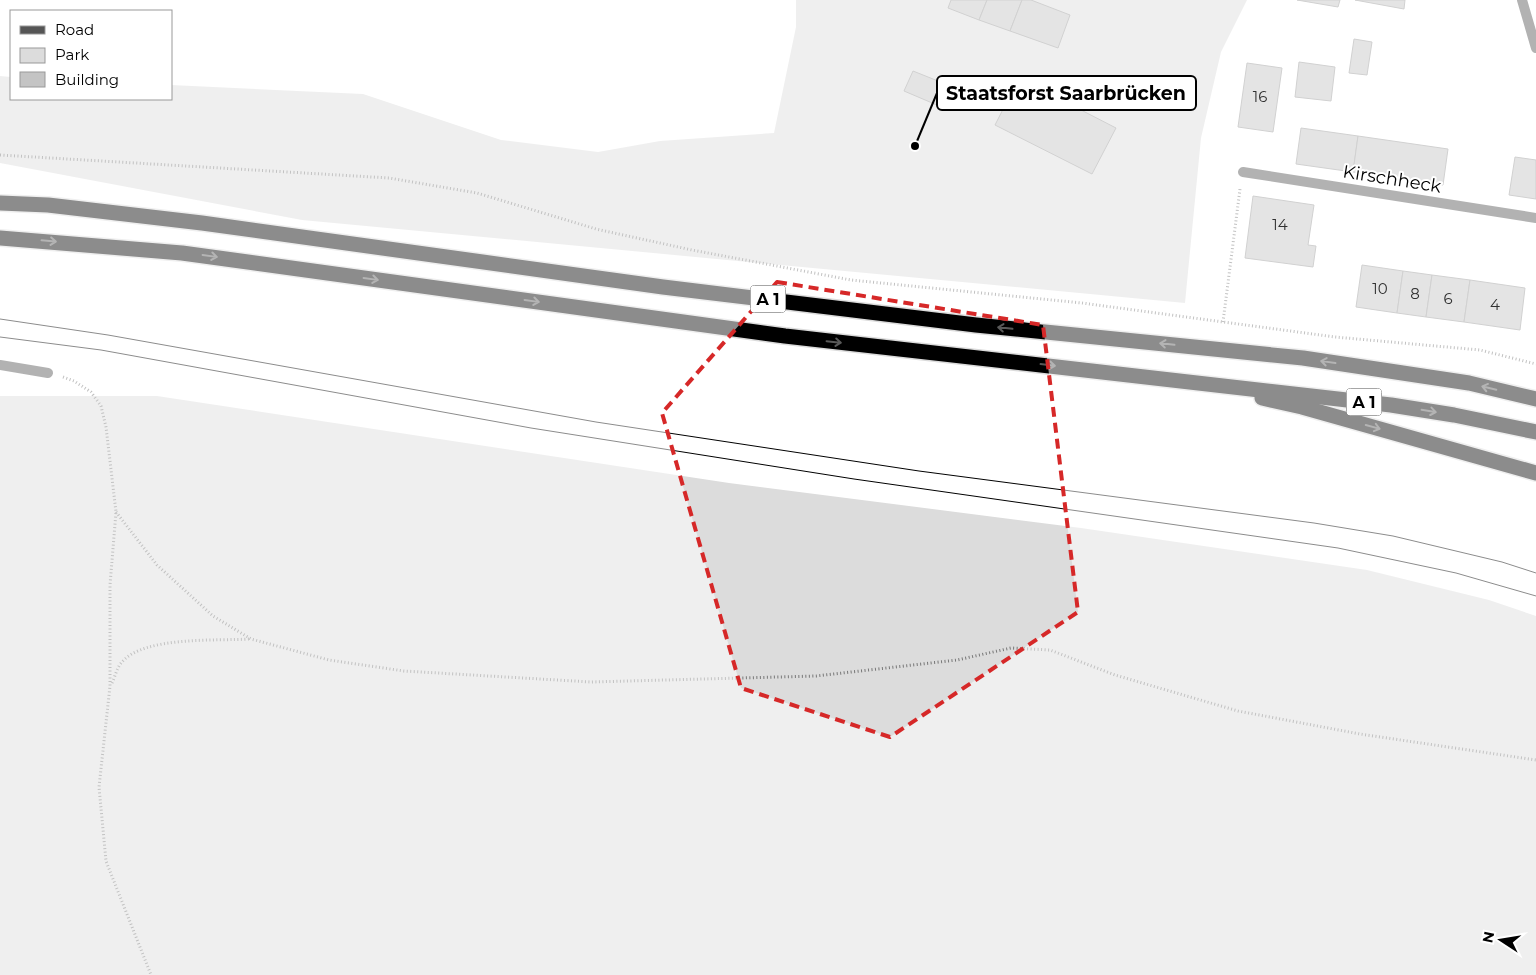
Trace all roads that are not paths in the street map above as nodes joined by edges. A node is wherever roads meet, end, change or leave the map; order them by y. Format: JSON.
{"nodes":[{"id":1,"x":1522,"y":0,"type":"edge"},
{"id":2,"x":1536,"y":48,"type":"edge"},
{"id":3,"x":1243,"y":172,"type":"road end"},
{"id":4,"x":0,"y":203,"type":"edge"},
{"id":5,"x":1536,"y":218,"type":"edge"},
{"id":6,"x":0,"y":238,"type":"edge"},
{"id":7,"x":0,"y":365,"type":"edge"},
{"id":8,"x":48,"y":373,"type":"road end"},
{"id":9,"x":1190,"y":382,"type":"junction"},
{"id":10,"x":1536,"y":399,"type":"edge"},
{"id":11,"x":1536,"y":432,"type":"edge"},
{"id":12,"x":1536,"y":473,"type":"edge"}],
"edges":[{"from":1,"to":2,"type":"street"},
{"from":3,"to":5,"type":"street","name":"Kirschheck"},
{"from":10,"to":4,"type":"highway","number":"A 1","one_way":true},
{"from":6,"to":9,"type":"highway","number":"A 1","one_way":true},
{"from":7,"to":8,"type":"street"},
{"from":9,"to":11,"type":"highway","number":"A 1","one_way":true},
{"from":9,"to":12,"type":"highway","one_way":true}]}
